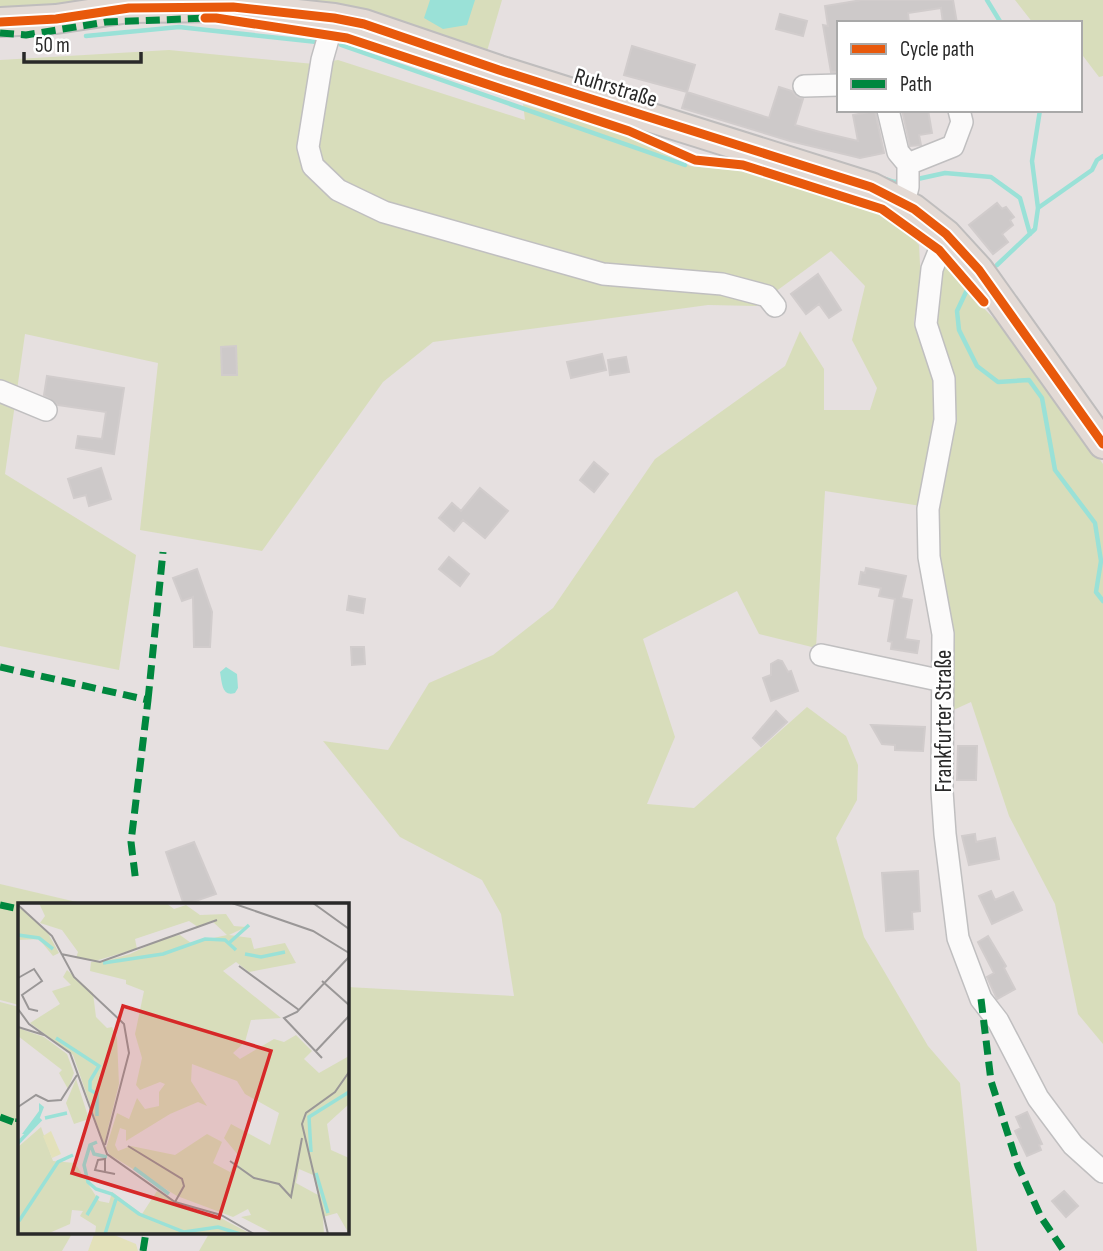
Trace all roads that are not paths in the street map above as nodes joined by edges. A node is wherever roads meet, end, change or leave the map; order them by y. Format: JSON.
{"nodes":[{"id":1,"x":334,"y":18,"type":"junction"},
{"id":2,"x":0,"y":22,"type":"edge"},
{"id":3,"x":837,"y":85,"type":"edge"},
{"id":4,"x":804,"y":86,"type":"dead end"},
{"id":5,"x":888,"y":112,"type":"edge"},
{"id":6,"x":960,"y":112,"type":"edge"},
{"id":7,"x":908,"y":164,"type":"junction"},
{"id":8,"x":906,"y":195,"type":"junction"},
{"id":9,"x":946,"y":234,"type":"junction"},
{"id":10,"x":775,"y":306,"type":"dead end"},
{"id":11,"x":0,"y":391,"type":"edge"},
{"id":12,"x":46,"y":411,"type":"dead end"},
{"id":13,"x":1103,"y":444,"type":"edge"},
{"id":14,"x":821,"y":655,"type":"dead end"},
{"id":15,"x":943,"y":681,"type":"junction"},
{"id":16,"x":1103,"y":1172,"type":"edge"}],
"edges":[{"from":1,"to":2,"type":"main road","name":"Ruhrstraße"},
{"from":1,"to":8,"type":"main road","name":"Ruhrstraße"},
{"from":1,"to":10,"type":"street"},
{"from":3,"to":4,"type":"street"},
{"from":5,"to":7,"type":"street"},
{"from":6,"to":7,"type":"street"},
{"from":7,"to":8,"type":"street"},
{"from":8,"to":9,"type":"main road","name":"Ruhrstraße"},
{"from":9,"to":13,"type":"main road","name":"Ruhrstraße"},
{"from":9,"to":15,"type":"street","name":"Frankfurter Straße"},
{"from":11,"to":12,"type":"street"},
{"from":14,"to":15,"type":"street"},
{"from":15,"to":16,"type":"street","name":"Frankfurter Straße"}]}
